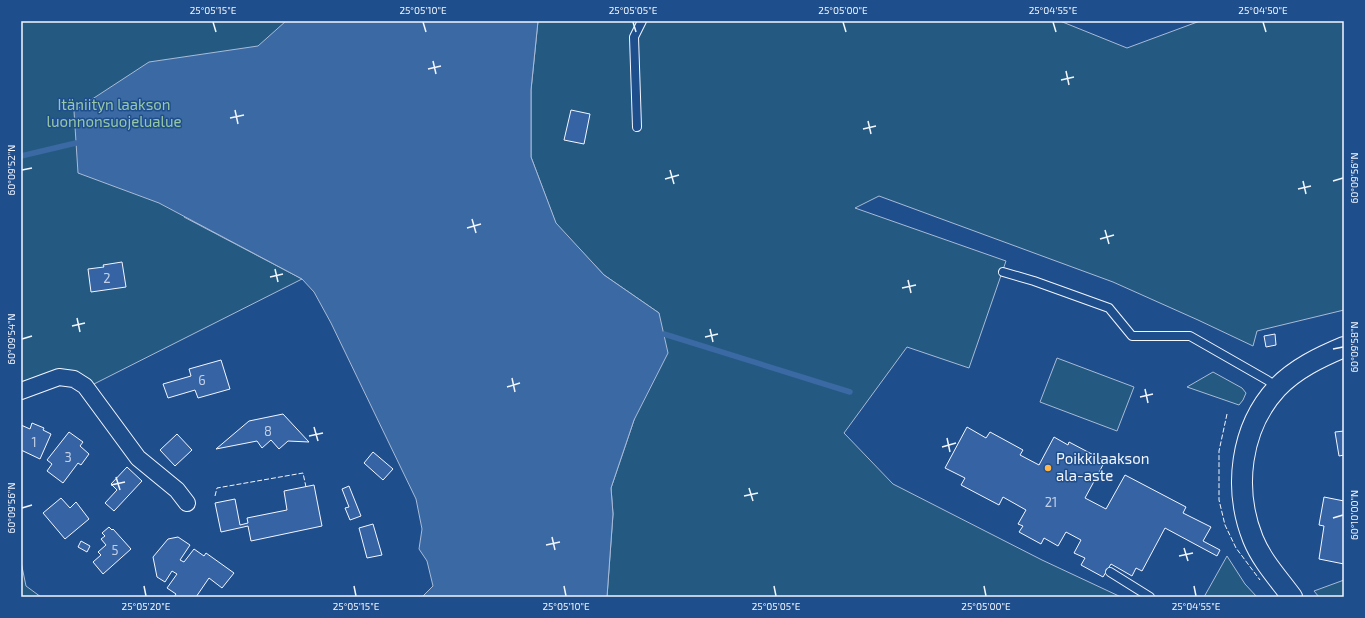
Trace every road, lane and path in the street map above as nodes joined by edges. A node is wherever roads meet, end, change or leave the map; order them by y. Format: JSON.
{"nodes":[{"id":1,"x":642,"y":21,"type":"edge"},
{"id":2,"x":637,"y":127,"type":"dead end"},
{"id":3,"x":1003,"y":272,"type":"dead end"},
{"id":4,"x":1344,"y":348,"type":"edge"},
{"id":5,"x":1278,"y":388,"type":"junction"},
{"id":6,"x":21,"y":391,"type":"edge"},
{"id":7,"x":187,"y":503,"type":"dead end"},
{"id":8,"x":1110,"y":572,"type":"dead end"},
{"id":9,"x":1285,"y":595,"type":"edge"},
{"id":10,"x":1150,"y":597,"type":"edge"}],
"edges":[{"from":1,"to":2,"type":"lane"},
{"from":3,"to":5,"type":"lane"},
{"from":4,"to":5,"type":"street"},
{"from":5,"to":9,"type":"street"},
{"from":6,"to":7,"type":"street"},
{"from":8,"to":10,"type":"lane"}]}
